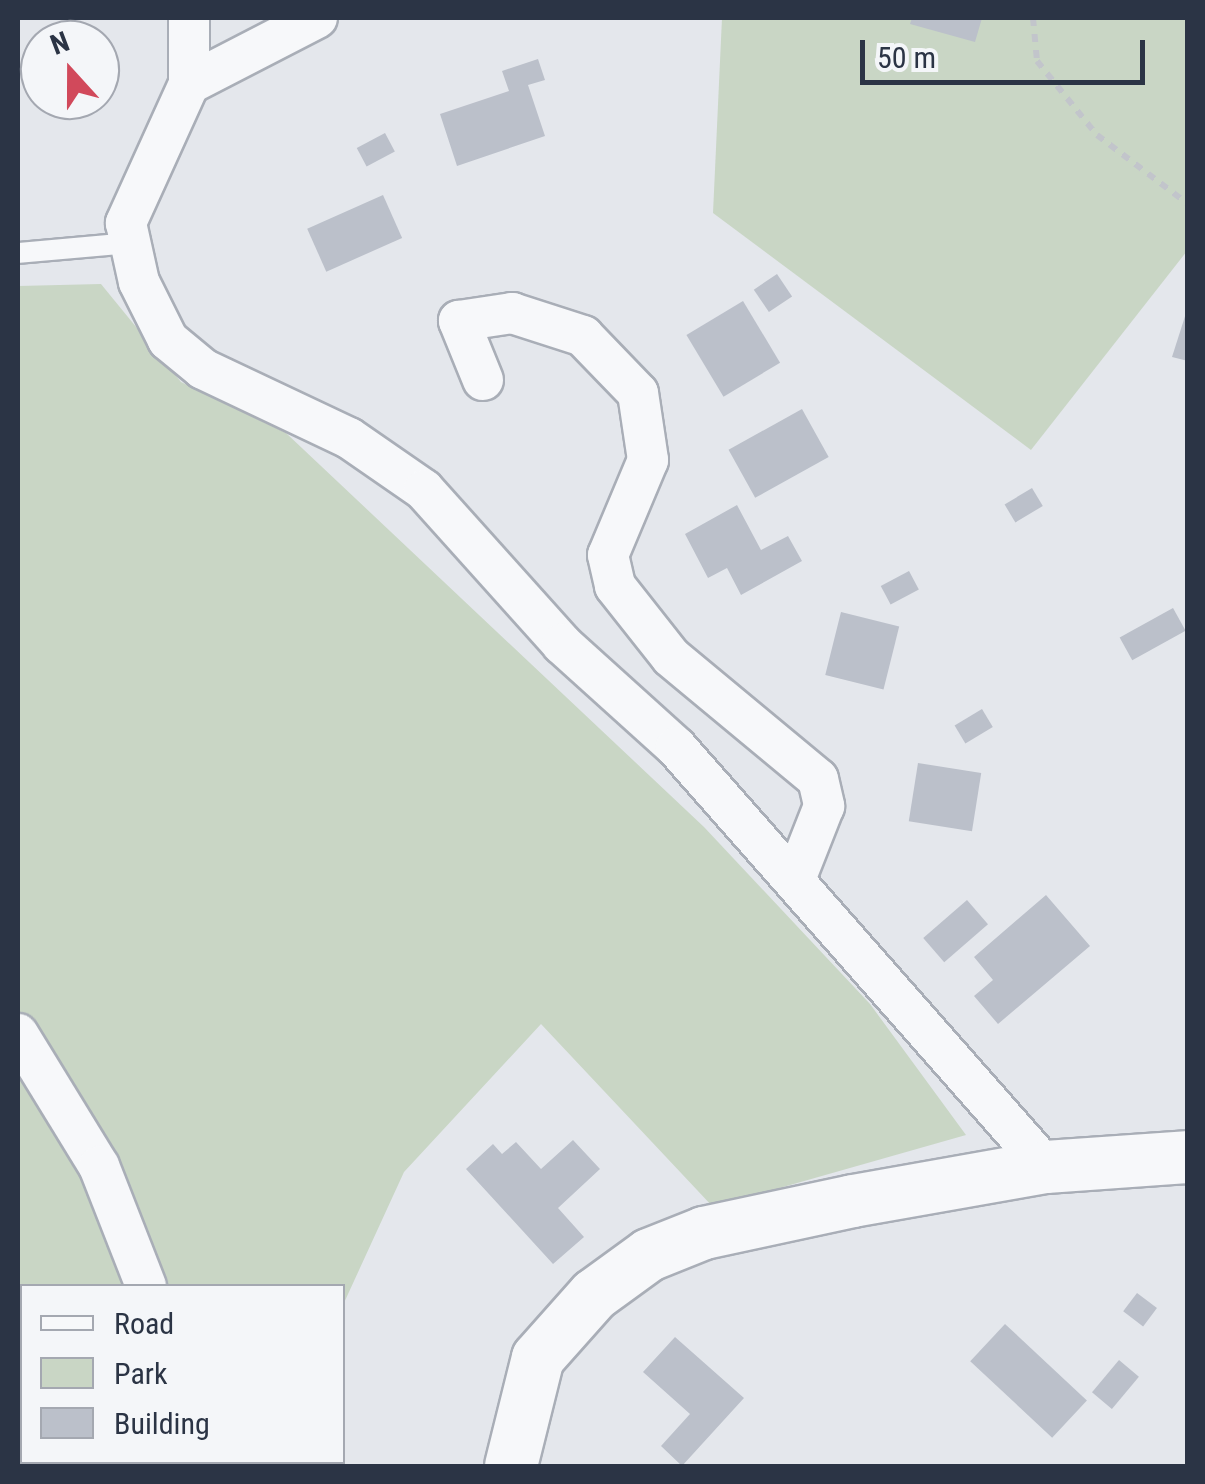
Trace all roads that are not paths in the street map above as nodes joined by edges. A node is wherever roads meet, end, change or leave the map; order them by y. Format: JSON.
{"nodes":[{"id":1,"x":188,"y":18,"type":"edge"},
{"id":2,"x":317,"y":18,"type":"edge"},
{"id":3,"x":189,"y":84,"type":"junction"},
{"id":4,"x":129,"y":243,"type":"junction"},
{"id":5,"x":18,"y":253,"type":"edge"},
{"id":6,"x":484,"y":380,"type":"dead end"},
{"id":7,"x":796,"y":877,"type":"junction"},
{"id":8,"x":18,"y":1034,"type":"edge"},
{"id":9,"x":1188,"y":1157,"type":"edge"},
{"id":10,"x":1046,"y":1168,"type":"junction"},
{"id":11,"x":145,"y":1284,"type":"edge"},
{"id":12,"x":511,"y":1466,"type":"edge"}],
"edges":[{"from":1,"to":3,"type":"street"},
{"from":2,"to":3,"type":"street"},
{"from":3,"to":4,"type":"street"},
{"from":4,"to":5,"type":"lane"},
{"from":4,"to":7,"type":"street"},
{"from":6,"to":7,"type":"street"},
{"from":7,"to":10,"type":"street"},
{"from":8,"to":11,"type":"street"},
{"from":9,"to":10,"type":"street"},
{"from":10,"to":12,"type":"street"}]}
